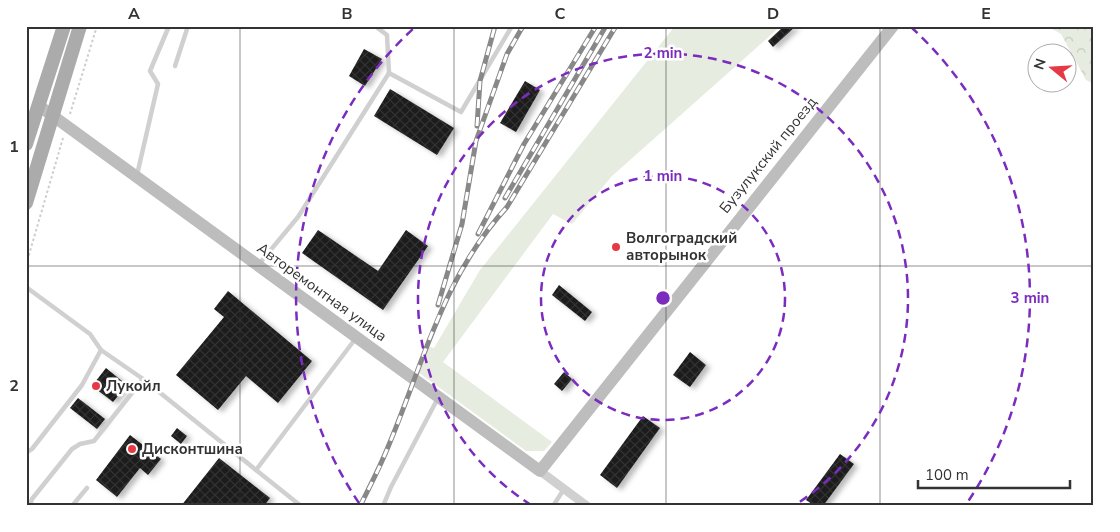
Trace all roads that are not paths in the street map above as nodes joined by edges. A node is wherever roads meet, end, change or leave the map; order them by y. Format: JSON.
{"nodes":[{"id":1,"x":64,"y":26,"type":"edge"},
{"id":2,"x":80,"y":26,"type":"edge"},
{"id":3,"x":169,"y":26,"type":"edge"},
{"id":4,"x":188,"y":26,"type":"edge"},
{"id":5,"x":375,"y":26,"type":"edge"},
{"id":6,"x":512,"y":26,"type":"edge"},
{"id":7,"x":893,"y":26,"type":"edge"},
{"id":8,"x":175,"y":66,"type":"dead end"},
{"id":9,"x":389,"y":73,"type":"junction"},
{"id":10,"x":38,"y":105,"type":"junction"},
{"id":11,"x":52,"y":116,"type":"junction"},
{"id":12,"x":26,"y":144,"type":"edge"},
{"id":13,"x":136,"y":177,"type":"junction"},
{"id":14,"x":26,"y":203,"type":"edge"},
{"id":15,"x":258,"y":265,"type":"junction"},
{"id":16,"x":26,"y":287,"type":"edge"},
{"id":17,"x":356,"y":337,"type":"junction"},
{"id":18,"x":101,"y":350,"type":"junction"},
{"id":19,"x":143,"y":379,"type":"junction"},
{"id":20,"x":438,"y":397,"type":"junction"},
{"id":21,"x":26,"y":453,"type":"edge"},
{"id":22,"x":256,"y":470,"type":"junction"},
{"id":23,"x":540,"y":470,"type":"junction"},
{"id":24,"x":87,"y":488,"type":"dead end"},
{"id":25,"x":564,"y":489,"type":"junction"},
{"id":26,"x":30,"y":506,"type":"edge"},
{"id":27,"x":72,"y":506,"type":"edge"},
{"id":28,"x":301,"y":506,"type":"edge"},
{"id":29,"x":383,"y":506,"type":"edge"},
{"id":30,"x":553,"y":506,"type":"edge"},
{"id":31,"x":587,"y":506,"type":"edge"}],
"edges":[{"from":1,"to":10,"type":"main road"},
{"from":2,"to":11,"type":"main road"},
{"from":3,"to":13,"type":"lane"},
{"from":4,"to":8,"type":"lane"},
{"from":5,"to":9,"type":"lane"},
{"from":6,"to":9,"type":"lane"},
{"from":7,"to":23,"type":"main road","name":"Бузулукский проезд"},
{"from":9,"to":15,"type":"lane"},
{"from":10,"to":11,"type":"main road","name":"Авторемонтная улица"},
{"from":10,"to":12,"type":"main road"},
{"from":11,"to":13,"type":"main road","name":"Авторемонтная улица"},
{"from":11,"to":14,"type":"main road"},
{"from":13,"to":15,"type":"main road","name":"Авторемонтная улица"},
{"from":15,"to":17,"type":"main road","name":"Авторемонтная улица"},
{"from":16,"to":18,"type":"lane"},
{"from":17,"to":20,"type":"main road","name":"Авторемонтная улица"},
{"from":17,"to":22,"type":"lane"},
{"from":18,"to":19,"type":"lane"},
{"from":18,"to":21,"type":"lane"},
{"from":19,"to":22,"type":"lane"},
{"from":19,"to":26,"type":"lane"},
{"from":20,"to":23,"type":"main road","name":"Авторемонтная улица"},
{"from":20,"to":29,"type":"lane"},
{"from":22,"to":28,"type":"lane"},
{"from":23,"to":25,"type":"street","name":"Авторемонтная улица"},
{"from":24,"to":27,"type":"lane"},
{"from":25,"to":30,"type":"lane"},
{"from":25,"to":31,"type":"street","name":"Авторемонтная улица"}]}
